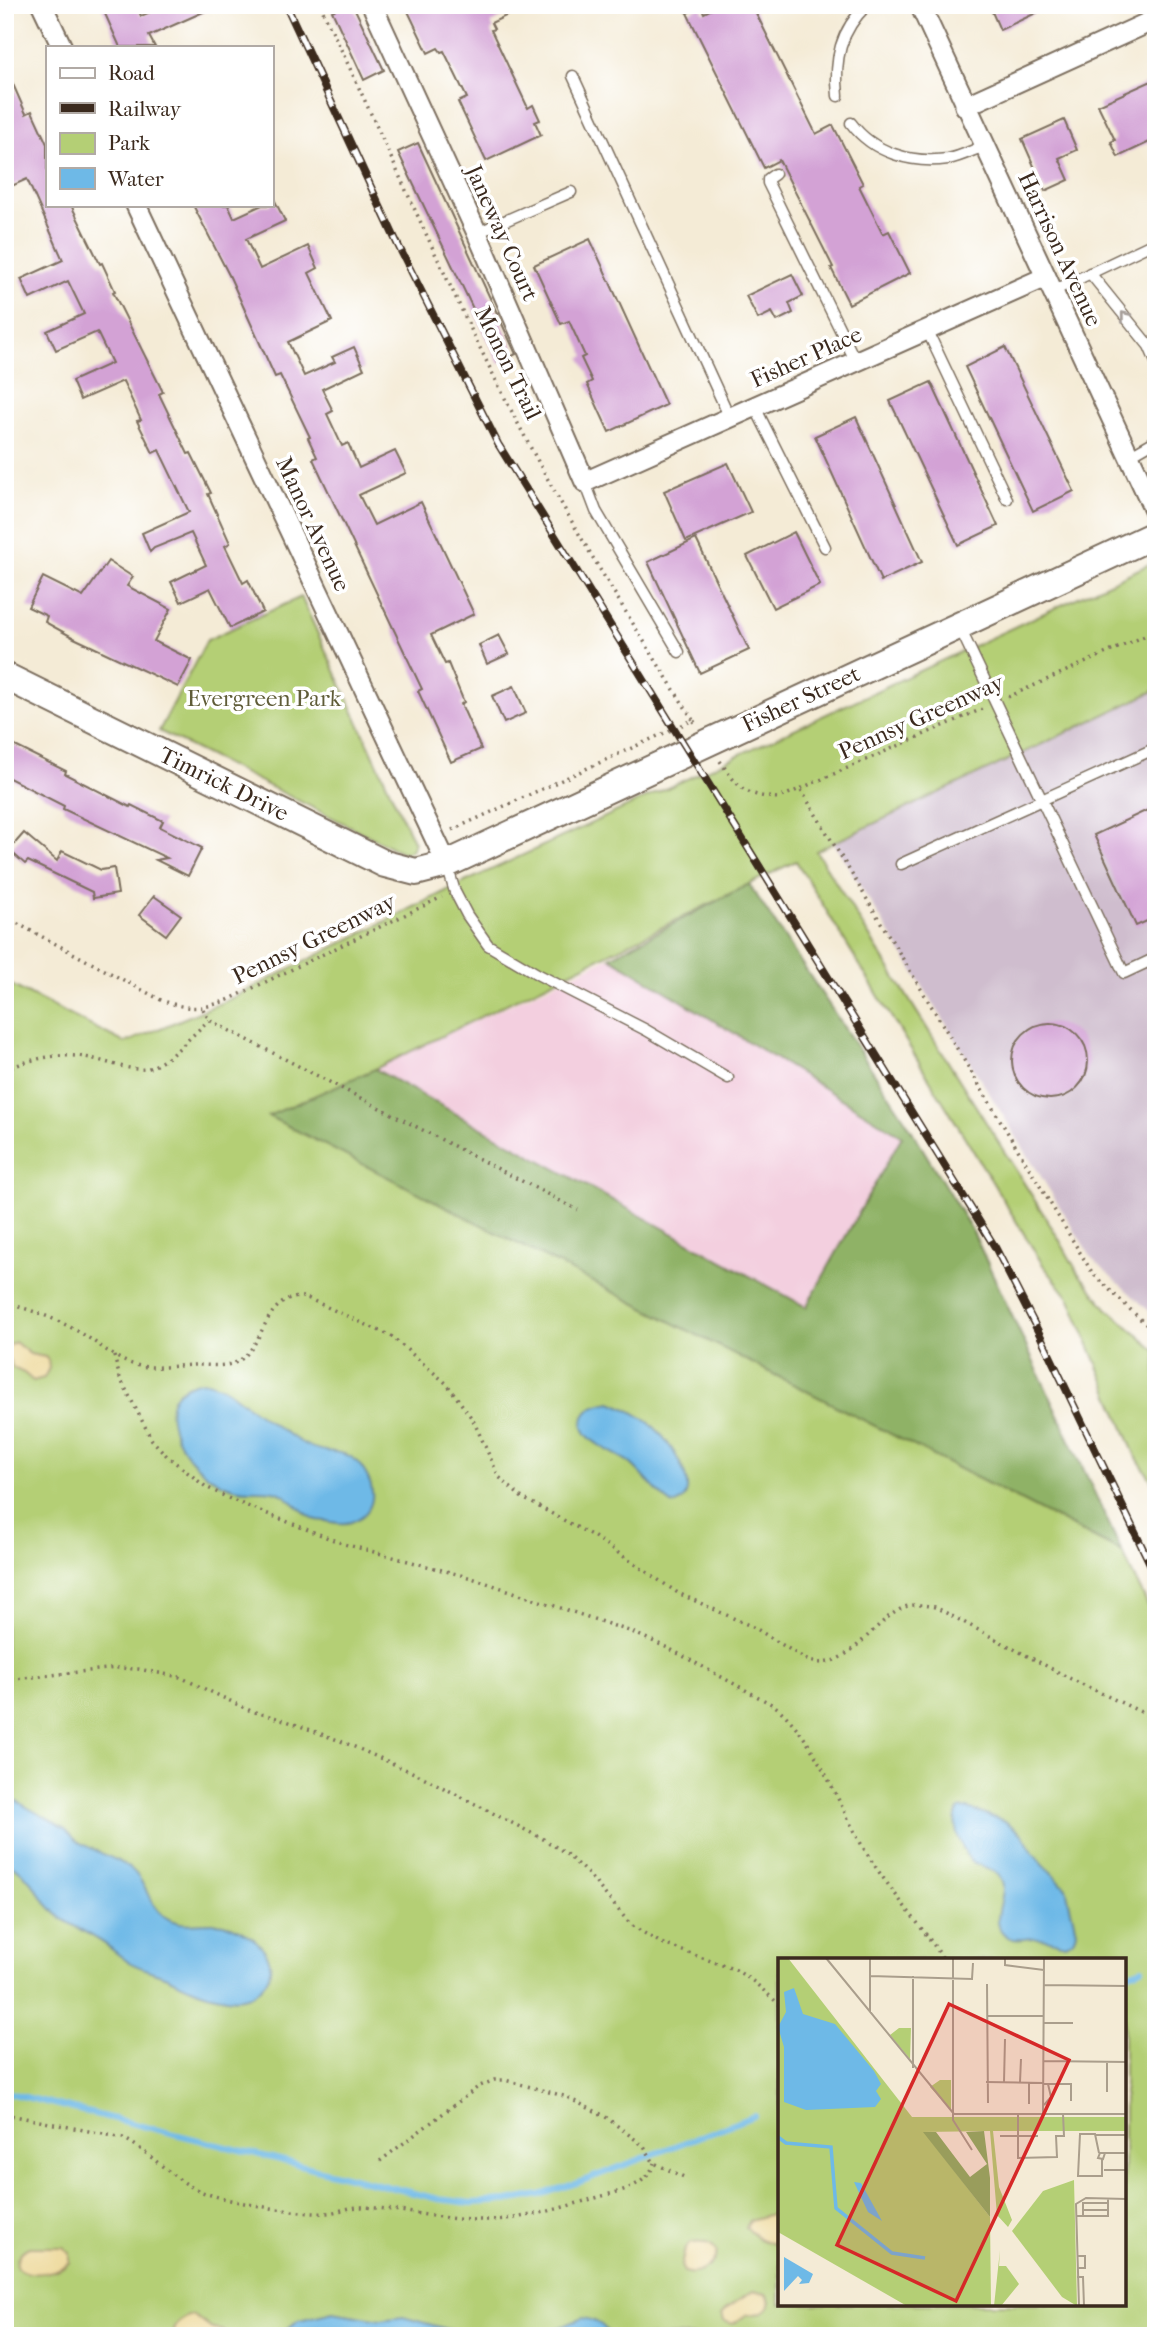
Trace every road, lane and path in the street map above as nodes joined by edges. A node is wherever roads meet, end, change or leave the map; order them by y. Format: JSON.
{"nodes":[{"id":1,"x":42,"y":5,"type":"edge"},
{"id":2,"x":320,"y":5,"type":"edge"},
{"id":3,"x":372,"y":5,"type":"edge"},
{"id":4,"x":867,"y":5,"type":"edge"},
{"id":5,"x":920,"y":5,"type":"edge"},
{"id":6,"x":1156,"y":19,"type":"edge"},
{"id":7,"x":62,"y":46,"type":"edge"},
{"id":8,"x":573,"y":76,"type":"dead end"},
{"id":9,"x":838,"y":96,"type":"dead end"},
{"id":10,"x":965,"y":106,"type":"junction"},
{"id":11,"x":850,"y":124,"type":"dead end"},
{"id":12,"x":984,"y":146,"type":"junction"},
{"id":13,"x":775,"y":174,"type":"dead end"},
{"id":14,"x":571,"y":192,"type":"dead end"},
{"id":15,"x":136,"y":206,"type":"edge"},
{"id":16,"x":477,"y":233,"type":"junction"},
{"id":17,"x":1156,"y":242,"type":"edge"},
{"id":18,"x":1090,"y":273,"type":"junction"},
{"id":19,"x":1050,"y":284,"type":"junction"},
{"id":20,"x":927,"y":330,"type":"junction"},
{"id":21,"x":856,"y":362,"type":"junction"},
{"id":22,"x":1156,"y":362,"type":"edge"},
{"id":23,"x":754,"y":407,"type":"junction"},
{"id":24,"x":730,"y":418,"type":"junction"},
{"id":25,"x":1156,"y":422,"type":"edge"},
{"id":26,"x":1129,"y":456,"type":"junction"},
{"id":27,"x":585,"y":482,"type":"junction"},
{"id":28,"x":1007,"y":499,"type":"dead end"},
{"id":29,"x":1156,"y":514,"type":"edge"},
{"id":30,"x":1156,"y":534,"type":"edge"},
{"id":31,"x":825,"y":547,"type":"dead end"},
{"id":32,"x":959,"y":626,"type":"junction"},
{"id":33,"x":1156,"y":631,"type":"edge"},
{"id":34,"x":679,"y":652,"type":"dead end"},
{"id":35,"x":5,"y":676,"type":"edge"},
{"id":36,"x":995,"y":703,"type":"junction"},
{"id":37,"x":693,"y":720,"type":"junction"},
{"id":38,"x":701,"y":731,"type":"dead end"},
{"id":39,"x":1156,"y":748,"type":"edge"},
{"id":40,"x":713,"y":751,"type":"dead end"},
{"id":41,"x":801,"y":790,"type":"junction"},
{"id":42,"x":1042,"y":799,"type":"junction"},
{"id":43,"x":455,"y":837,"type":"dead end"},
{"id":44,"x":447,"y":864,"type":"junction"},
{"id":45,"x":901,"y":864,"type":"dead end"},
{"id":46,"x":440,"y":898,"type":"dead end"},
{"id":47,"x":5,"y":917,"type":"edge"},
{"id":48,"x":1156,"y":958,"type":"edge"},
{"id":49,"x":203,"y":1009,"type":"junction"},
{"id":50,"x":209,"y":1020,"type":"junction"},
{"id":51,"x":5,"y":1070,"type":"edge"},
{"id":52,"x":728,"y":1077,"type":"dead end"},
{"id":53,"x":578,"y":1210,"type":"dead end"},
{"id":54,"x":5,"y":1303,"type":"edge"},
{"id":55,"x":1156,"y":1334,"type":"edge"},
{"id":56,"x":113,"y":1354,"type":"junction"},
{"id":57,"x":5,"y":1680,"type":"edge"},
{"id":58,"x":1156,"y":1719,"type":"edge"},
{"id":59,"x":943,"y":1958,"type":"edge"},
{"id":60,"x":778,"y":2004,"type":"edge"},
{"id":61,"x":5,"y":2114,"type":"edge"},
{"id":62,"x":380,"y":2161,"type":"dead end"},
{"id":63,"x":654,"y":2162,"type":"junction"},
{"id":64,"x":686,"y":2178,"type":"dead end"}],
"edges":[{"from":1,"to":7,"type":"street"},
{"from":2,"to":37,"type":"path","name":"Monon Trail"},
{"from":3,"to":16,"type":"street","name":"Janeway Court"},
{"from":4,"to":9,"type":"lane"},
{"from":5,"to":10,"type":"street","name":"Harrison Avenue"},
{"from":6,"to":10,"type":"street"},
{"from":8,"to":24,"type":"lane"},
{"from":10,"to":12,"type":"street","name":"Harrison Avenue"},
{"from":11,"to":12,"type":"lane"},
{"from":12,"to":19,"type":"street","name":"Harrison Avenue"},
{"from":13,"to":21,"type":"lane"},
{"from":14,"to":16,"type":"lane"},
{"from":15,"to":44,"type":"street","name":"Manor Avenue"},
{"from":16,"to":27,"type":"street","name":"Janeway Court"},
{"from":17,"to":18,"type":"lane"},
{"from":18,"to":19,"type":"lane"},
{"from":22,"to":18,"type":"lane","one_way":true},
{"from":19,"to":20,"type":"street","name":"Fisher Place"},
{"from":19,"to":26,"type":"street","name":"Harrison Avenue"},
{"from":20,"to":21,"type":"street","name":"Fisher Place"},
{"from":20,"to":28,"type":"lane"},
{"from":21,"to":23,"type":"street","name":"Fisher Place"},
{"from":23,"to":24,"type":"street","name":"Fisher Place"},
{"from":23,"to":31,"type":"lane"},
{"from":24,"to":27,"type":"street","name":"Fisher Place"},
{"from":25,"to":26,"type":"lane"},
{"from":26,"to":29,"type":"street","name":"Harrison Avenue"},
{"from":27,"to":34,"type":"lane"},
{"from":30,"to":32,"type":"street","name":"Fisher Street"},
{"from":32,"to":36,"type":"lane"},
{"from":32,"to":44,"type":"street","name":"Fisher Street"},
{"from":33,"to":36,"type":"path","name":"Pennsy Greenway"},
{"from":35,"to":44,"type":"street","name":"Timrick Drive"},
{"from":36,"to":41,"type":"path","name":"Pennsy Greenway"},
{"from":36,"to":42,"type":"lane"},
{"from":37,"to":38,"type":"path"},
{"from":37,"to":43,"type":"path"},
{"from":39,"to":42,"type":"lane"},
{"from":40,"to":41,"type":"path","name":"Pennsy Greenway"},
{"from":41,"to":55,"type":"path"},
{"from":42,"to":45,"type":"lane"},
{"from":42,"to":48,"type":"lane"},
{"from":44,"to":52,"type":"lane"},
{"from":46,"to":49,"type":"path","name":"Pennsy Greenway"},
{"from":47,"to":49,"type":"path"},
{"from":49,"to":50,"type":"path"},
{"from":50,"to":51,"type":"path"},
{"from":50,"to":53,"type":"path"},
{"from":54,"to":56,"type":"path"},
{"from":56,"to":58,"type":"path"},
{"from":56,"to":59,"type":"path"},
{"from":57,"to":60,"type":"path"},
{"from":61,"to":63,"type":"path"},
{"from":62,"to":63,"type":"path"},
{"from":63,"to":64,"type":"path"}]}
